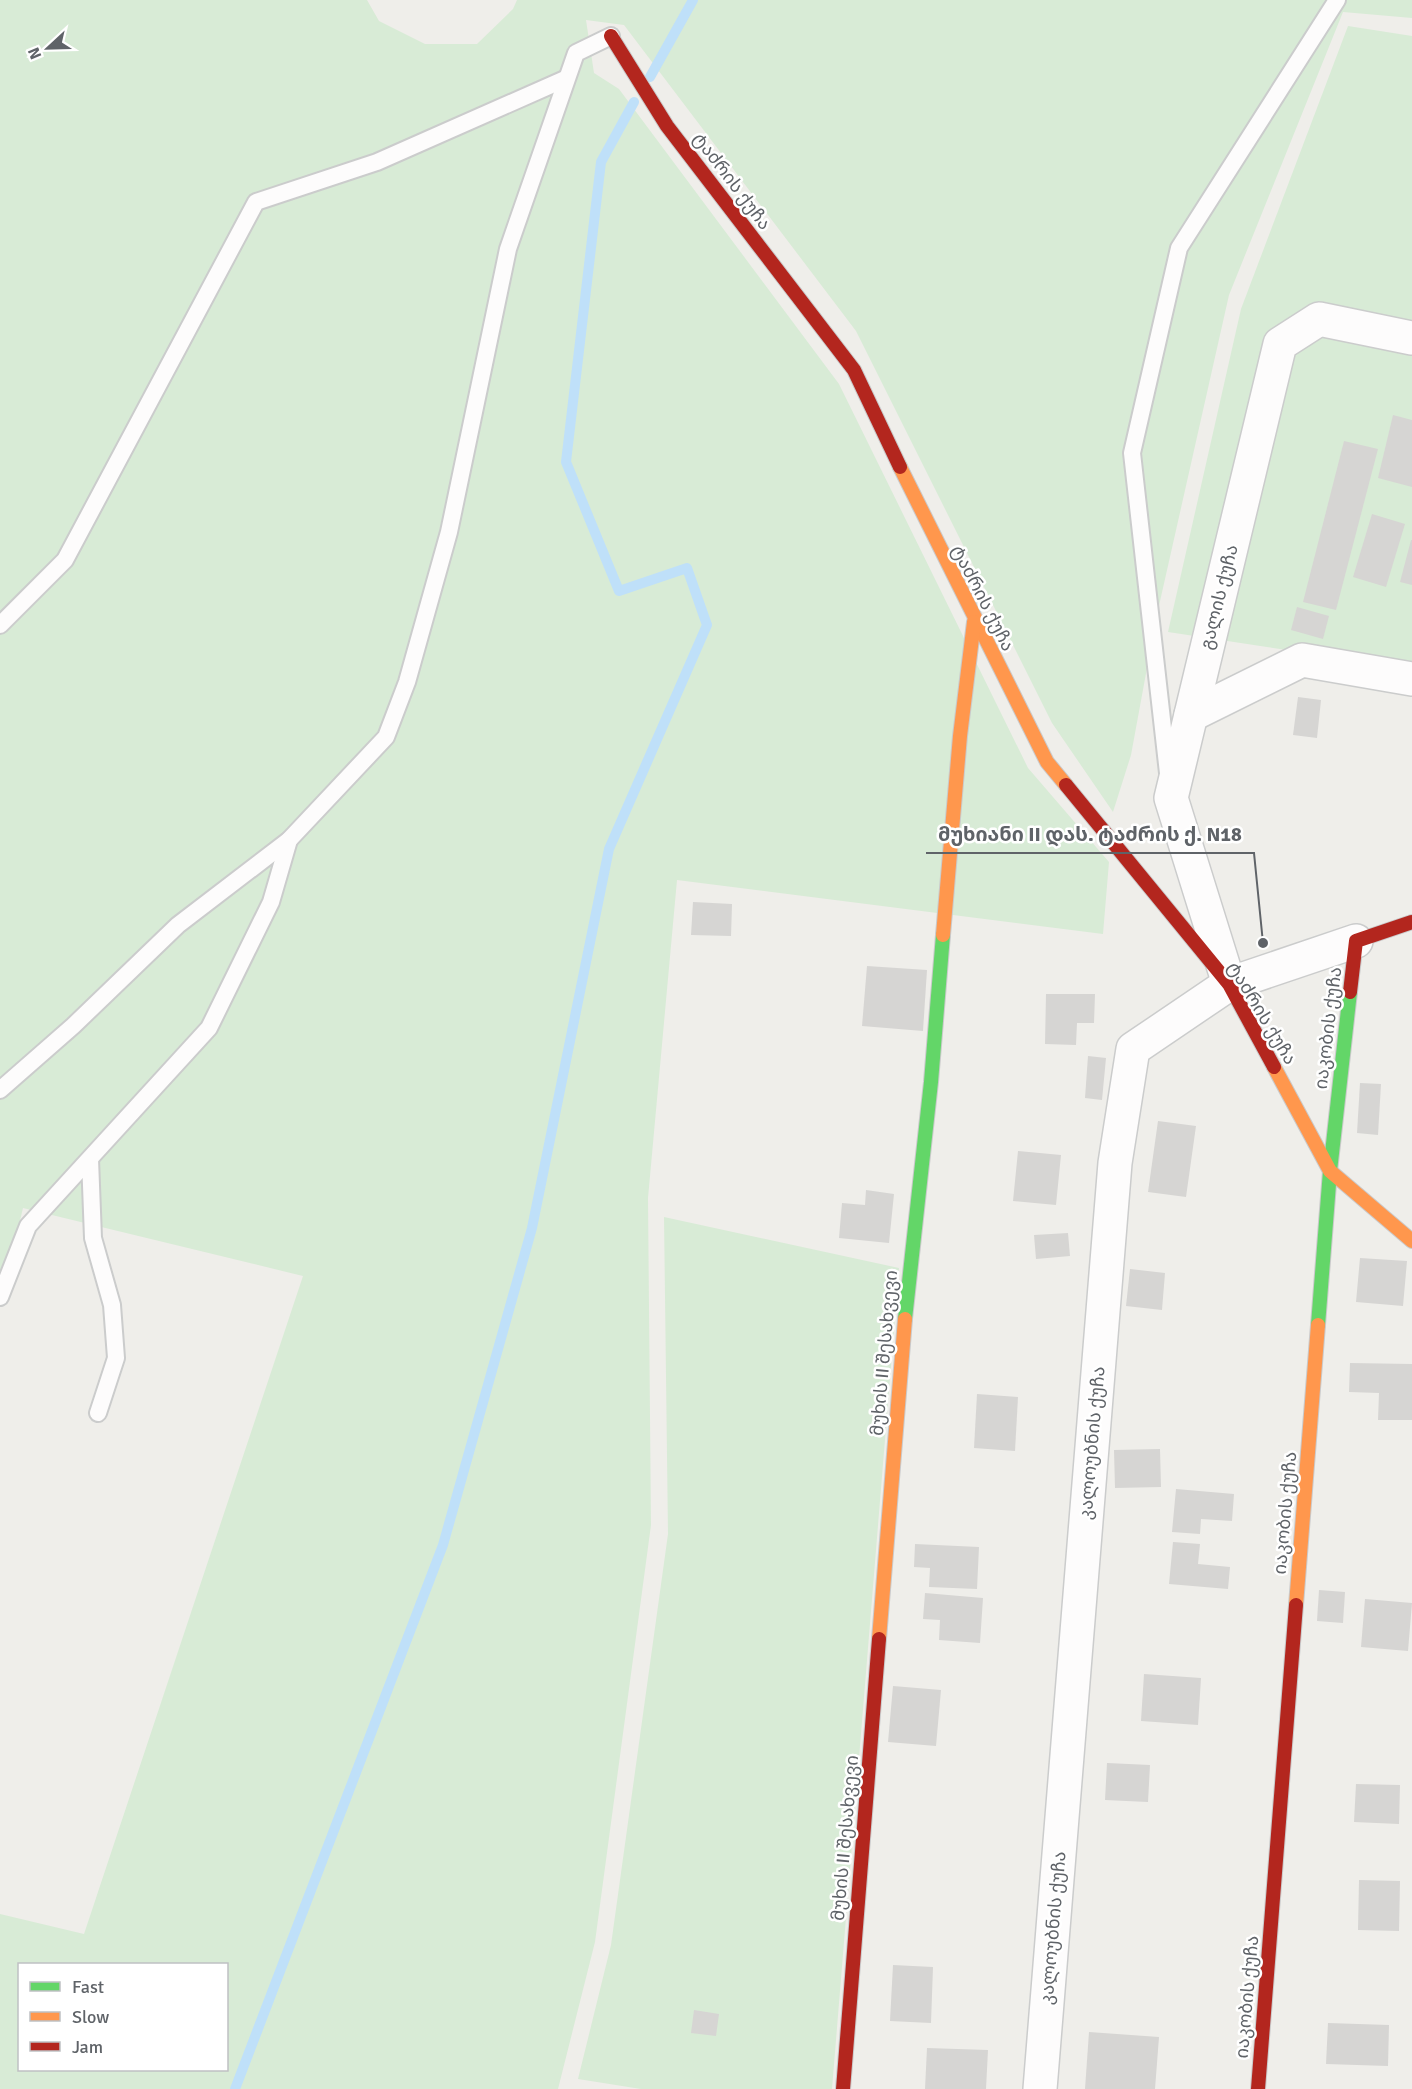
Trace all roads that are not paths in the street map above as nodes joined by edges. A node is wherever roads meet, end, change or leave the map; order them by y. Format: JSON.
{"nodes":[{"id":1,"x":1337,"y":0,"type":"edge"},
{"id":2,"x":611,"y":36,"type":"joint"},
{"id":3,"x":565,"y":79,"type":"junction"},
{"id":4,"x":1412,"y":338,"type":"edge"},
{"id":5,"x":974,"y":622,"type":"junction"},
{"id":6,"x":0,"y":625,"type":"edge"},
{"id":7,"x":1412,"y":679,"type":"edge"},
{"id":8,"x":1191,"y":715,"type":"junction"},
{"id":9,"x":1171,"y":798,"type":"junction"},
{"id":10,"x":289,"y":840,"type":"junction"},
{"id":11,"x":1412,"y":922,"type":"edge"},
{"id":12,"x":1356,"y":940,"type":"junction"},
{"id":13,"x":1229,"y":984,"type":"junction"},
{"id":14,"x":0,"y":1090,"type":"edge"},
{"id":15,"x":90,"y":1160,"type":"junction"},
{"id":16,"x":1330,"y":1171,"type":"junction"},
{"id":17,"x":1412,"y":1241,"type":"edge"},
{"id":18,"x":0,"y":1297,"type":"edge"},
{"id":19,"x":98,"y":1413,"type":"dead end"},
{"id":20,"x":843,"y":2089,"type":"edge"},
{"id":21,"x":1040,"y":2089,"type":"edge"},
{"id":22,"x":1257,"y":2089,"type":"edge"}],
"edges":[{"from":1,"to":9,"type":"lane"},
{"from":2,"to":3,"type":"lane"},
{"from":2,"to":5,"type":"street","name":"ტაძრის ქუჩა"},
{"from":3,"to":6,"type":"lane"},
{"from":3,"to":10,"type":"lane"},
{"from":4,"to":8,"type":"street","name":"გალის ქუჩა"},
{"from":5,"to":13,"type":"street","name":"ტაძრის ქუჩა"},
{"from":5,"to":20,"type":"street","name":"მუხის II შესახვევი"},
{"from":7,"to":8,"type":"street"},
{"from":8,"to":9,"type":"street","name":"გალის ქუჩა"},
{"from":9,"to":13,"type":"street"},
{"from":10,"to":14,"type":"lane"},
{"from":10,"to":15,"type":"lane"},
{"from":11,"to":12,"type":"street"},
{"from":12,"to":13,"type":"street","name":"კალოუბნის ქუჩა"},
{"from":12,"to":16,"type":"street","name":"იაკობის ქუჩა"},
{"from":13,"to":16,"type":"street","name":"ტაძრის ქუჩა"},
{"from":13,"to":21,"type":"street","name":"კალოუბნის ქუჩა"},
{"from":15,"to":18,"type":"lane"},
{"from":15,"to":19,"type":"lane"},
{"from":16,"to":17,"type":"street"},
{"from":16,"to":22,"type":"street","name":"იაკობის ქუჩა"}]}
